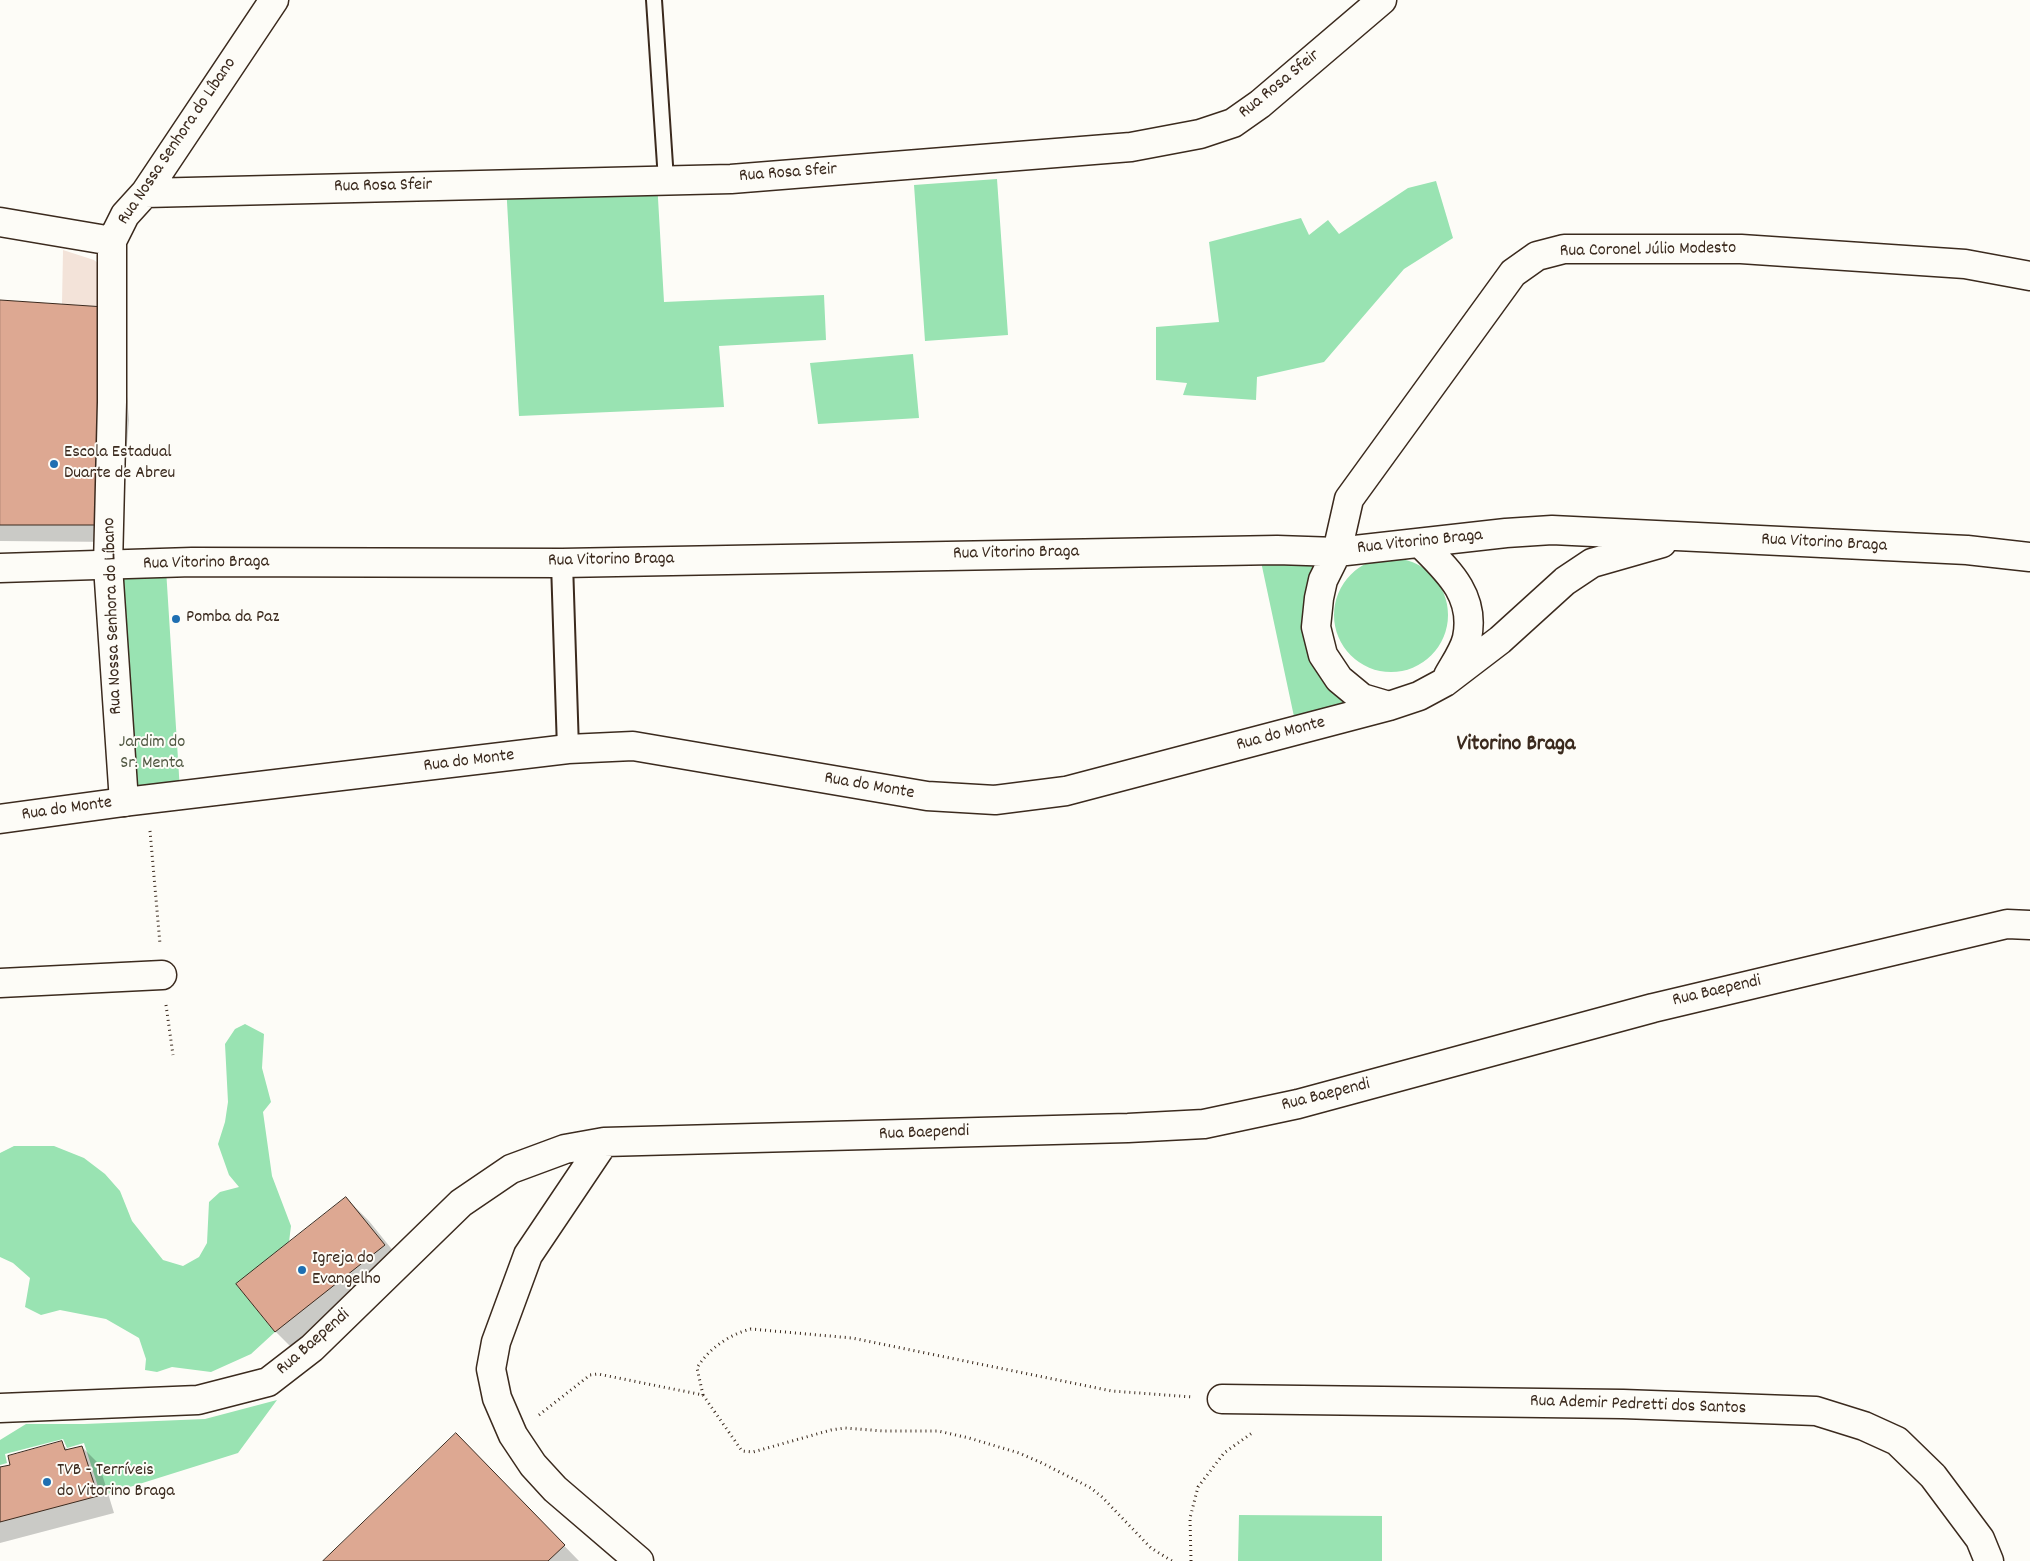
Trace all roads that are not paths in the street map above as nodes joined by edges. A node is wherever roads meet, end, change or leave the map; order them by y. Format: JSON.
{"nodes":[{"id":1,"x":274,"y":0,"type":"edge"},
{"id":2,"x":654,"y":0,"type":"edge"},
{"id":3,"x":1382,"y":0,"type":"edge"},
{"id":4,"x":666,"y":180,"type":"junction"},
{"id":5,"x":145,"y":193,"type":"junction"},
{"id":6,"x":0,"y":222,"type":"edge"},
{"id":7,"x":112,"y":241,"type":"junction"},
{"id":8,"x":2030,"y":276,"type":"edge"},
{"id":9,"x":1683,"y":537,"type":"junction"},
{"id":10,"x":1420,"y":543,"type":"junction"},
{"id":11,"x":1337,"y":552,"type":"junction"},
{"id":12,"x":2030,"y":557,"type":"edge"},
{"id":13,"x":562,"y":562,"type":"junction"},
{"id":14,"x":108,"y":566,"type":"junction"},
{"id":15,"x":0,"y":568,"type":"edge"},
{"id":16,"x":1446,"y":682,"type":"junction"},
{"id":17,"x":1389,"y":706,"type":"junction"},
{"id":18,"x":568,"y":749,"type":"junction"},
{"id":19,"x":136,"y":801,"type":"junction"},
{"id":20,"x":0,"y":819,"type":"edge"},
{"id":21,"x":2030,"y":925,"type":"edge"},
{"id":22,"x":162,"y":976,"type":"road end"},
{"id":23,"x":0,"y":983,"type":"edge"},
{"id":24,"x":604,"y":1142,"type":"junction"},
{"id":25,"x":1222,"y":1399,"type":"road end"},
{"id":26,"x":0,"y":1408,"type":"edge"},
{"id":27,"x":639,"y":1561,"type":"edge"},
{"id":28,"x":1988,"y":1561,"type":"edge"}],
"edges":[{"from":1,"to":5,"type":"street","name":"Rua Nossa Senhora do Líbano"},
{"from":2,"to":4,"type":"lane"},
{"from":3,"to":4,"type":"street","name":"Rua Rosa Sfeir"},
{"from":4,"to":5,"type":"street","name":"Rua Rosa Sfeir"},
{"from":5,"to":7,"type":"street","name":"Rua Nossa Senhora do Líbano"},
{"from":6,"to":7,"type":"street"},
{"from":7,"to":14,"type":"street","name":"Rua Nossa Senhora do Líbano"},
{"from":8,"to":11,"type":"street","name":"Rua Coronel Júlio Modesto"},
{"from":9,"to":10,"type":"street","name":"Rua Vitorino Braga"},
{"from":9,"to":12,"type":"street","name":"Rua Vitorino Braga"},
{"from":9,"to":16,"type":"street","name":"Rua do Monte"},
{"from":10,"to":11,"type":"street","name":"Rua Vitorino Braga"},
{"from":10,"to":16,"type":"street"},
{"from":11,"to":13,"type":"street","name":"Rua Vitorino Braga"},
{"from":11,"to":17,"type":"street"},
{"from":13,"to":14,"type":"street","name":"Rua Vitorino Braga"},
{"from":13,"to":18,"type":"street"},
{"from":14,"to":15,"type":"street","name":"Rua Vitorino Braga"},
{"from":14,"to":19,"type":"street","name":"Rua Nossa Senhora do Líbano"},
{"from":16,"to":17,"type":"street","name":"Rua do Monte"},
{"from":17,"to":18,"type":"street","name":"Rua do Monte"},
{"from":18,"to":19,"type":"street","name":"Rua do Monte"},
{"from":19,"to":20,"type":"street","name":"Rua do Monte"},
{"from":21,"to":24,"type":"street","name":"Rua Baependi"},
{"from":22,"to":23,"type":"street"},
{"from":24,"to":26,"type":"street","name":"Rua Baependi"},
{"from":24,"to":27,"type":"street"},
{"from":25,"to":28,"type":"street","name":"Rua Ademir Pedretti dos Santos"}]}
